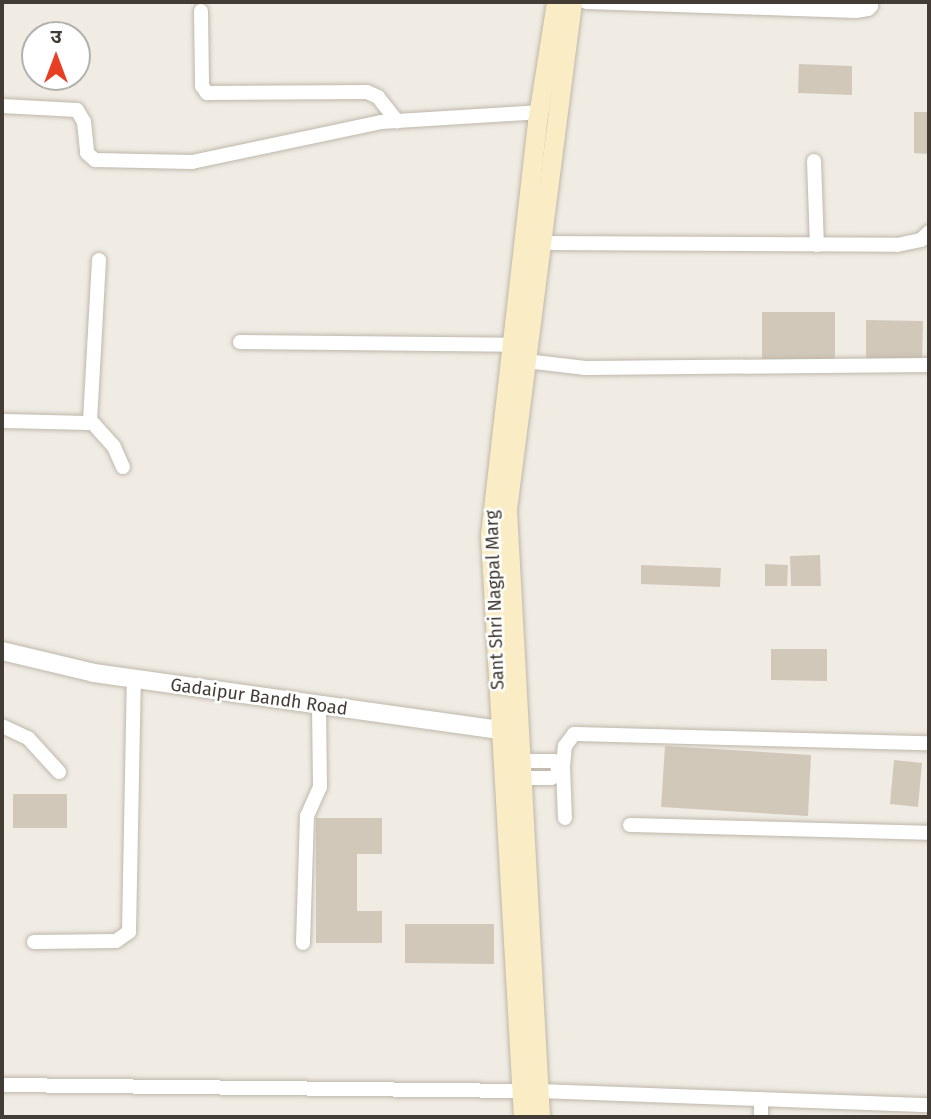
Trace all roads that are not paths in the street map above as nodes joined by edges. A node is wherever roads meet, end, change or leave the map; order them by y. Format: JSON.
{"nodes":[{"id":1,"x":556,"y":2,"type":"edge"},
{"id":2,"x":572,"y":2,"type":"edge"},
{"id":3,"x":586,"y":2,"type":"edge"},
{"id":4,"x":866,"y":2,"type":"edge"},
{"id":5,"x":201,"y":11,"type":"dead end"},
{"id":6,"x":2,"y":106,"type":"edge"},
{"id":7,"x":538,"y":112,"type":"junction"},
{"id":8,"x":397,"y":121,"type":"junction"},
{"id":9,"x":814,"y":161,"type":"dead end"},
{"id":10,"x":929,"y":232,"type":"edge"},
{"id":11,"x":541,"y":243,"type":"junction"},
{"id":12,"x":817,"y":245,"type":"junction"},
{"id":13,"x":99,"y":260,"type":"dead end"},
{"id":14,"x":240,"y":342,"type":"dead end"},
{"id":15,"x":512,"y":345,"type":"junction"},
{"id":16,"x":526,"y":360,"type":"junction"},
{"id":17,"x":929,"y":365,"type":"edge"},
{"id":18,"x":2,"y":421,"type":"edge"},
{"id":19,"x":91,"y":423,"type":"junction"},
{"id":20,"x":123,"y":467,"type":"dead end"},
{"id":21,"x":2,"y":651,"type":"edge"},
{"id":22,"x":134,"y":678,"type":"junction"},
{"id":23,"x":318,"y":705,"type":"junction"},
{"id":24,"x":2,"y":726,"type":"edge"},
{"id":25,"x":509,"y":732,"type":"junction"},
{"id":26,"x":929,"y":743,"type":"edge"},
{"id":27,"x":560,"y":767,"type":"junction"},
{"id":28,"x":520,"y":769,"type":"junction"},
{"id":29,"x":59,"y":772,"type":"dead end"},
{"id":30,"x":565,"y":818,"type":"dead end"},
{"id":31,"x":630,"y":825,"type":"dead end"},
{"id":32,"x":929,"y":833,"type":"edge"},
{"id":33,"x":34,"y":942,"type":"dead end"},
{"id":34,"x":303,"y":943,"type":"dead end"},
{"id":35,"x":2,"y":1085,"type":"edge"},
{"id":36,"x":531,"y":1091,"type":"junction"},
{"id":37,"x":761,"y":1099,"type":"junction"},
{"id":38,"x":926,"y":1109,"type":"edge"},
{"id":39,"x":523,"y":1117,"type":"edge"},
{"id":40,"x":540,"y":1117,"type":"edge"},
{"id":41,"x":761,"y":1117,"type":"edge"}],
"edges":[{"from":1,"to":7,"type":"main road","name":"Sant Shri Nagpal Marg"},
{"from":2,"to":11,"type":"main road","name":"Sant Shri Nagpal Marg"},
{"from":3,"to":4,"type":"street"},
{"from":5,"to":8,"type":"street"},
{"from":6,"to":8,"type":"street"},
{"from":7,"to":8,"type":"street"},
{"from":7,"to":15,"type":"main road","name":"Sant Shri Nagpal Marg"},
{"from":9,"to":12,"type":"street"},
{"from":10,"to":12,"type":"street"},
{"from":11,"to":12,"type":"street"},
{"from":11,"to":16,"type":"main road","name":"Sant Shri Nagpal Marg"},
{"from":13,"to":19,"type":"street"},
{"from":14,"to":15,"type":"street"},
{"from":15,"to":25,"type":"main road","name":"Sant Shri Nagpal Marg"},
{"from":16,"to":17,"type":"street"},
{"from":16,"to":25,"type":"main road","name":"Sant Shri Nagpal Marg"},
{"from":18,"to":19,"type":"street"},
{"from":19,"to":20,"type":"street"},
{"from":21,"to":22,"type":"street","name":"Gadaipur Bandh Road"},
{"from":22,"to":23,"type":"street","name":"Gadaipur Bandh Road"},
{"from":22,"to":33,"type":"street"},
{"from":23,"to":25,"type":"street","name":"Gadaipur Bandh Road"},
{"from":23,"to":34,"type":"street"},
{"from":24,"to":29,"type":"street"},
{"from":25,"to":28,"type":"main road","name":"Sant Shri Nagpal Marg"},
{"from":25,"to":36,"type":"main road","name":"Sant Shri Nagpal Marg"},
{"from":26,"to":27,"type":"street"},
{"from":27,"to":28,"type":"street"},
{"from":27,"to":30,"type":"street"},
{"from":28,"to":36,"type":"main road","name":"Sant Shri Nagpal Marg"},
{"from":31,"to":32,"type":"street"},
{"from":35,"to":36,"type":"street"},
{"from":36,"to":37,"type":"street"},
{"from":36,"to":39,"type":"main road","name":"Sant Shri Nagpal Marg"},
{"from":36,"to":40,"type":"main road","name":"Sant Shri Nagpal Marg"},
{"from":37,"to":38,"type":"street"},
{"from":37,"to":41,"type":"street"}]}
